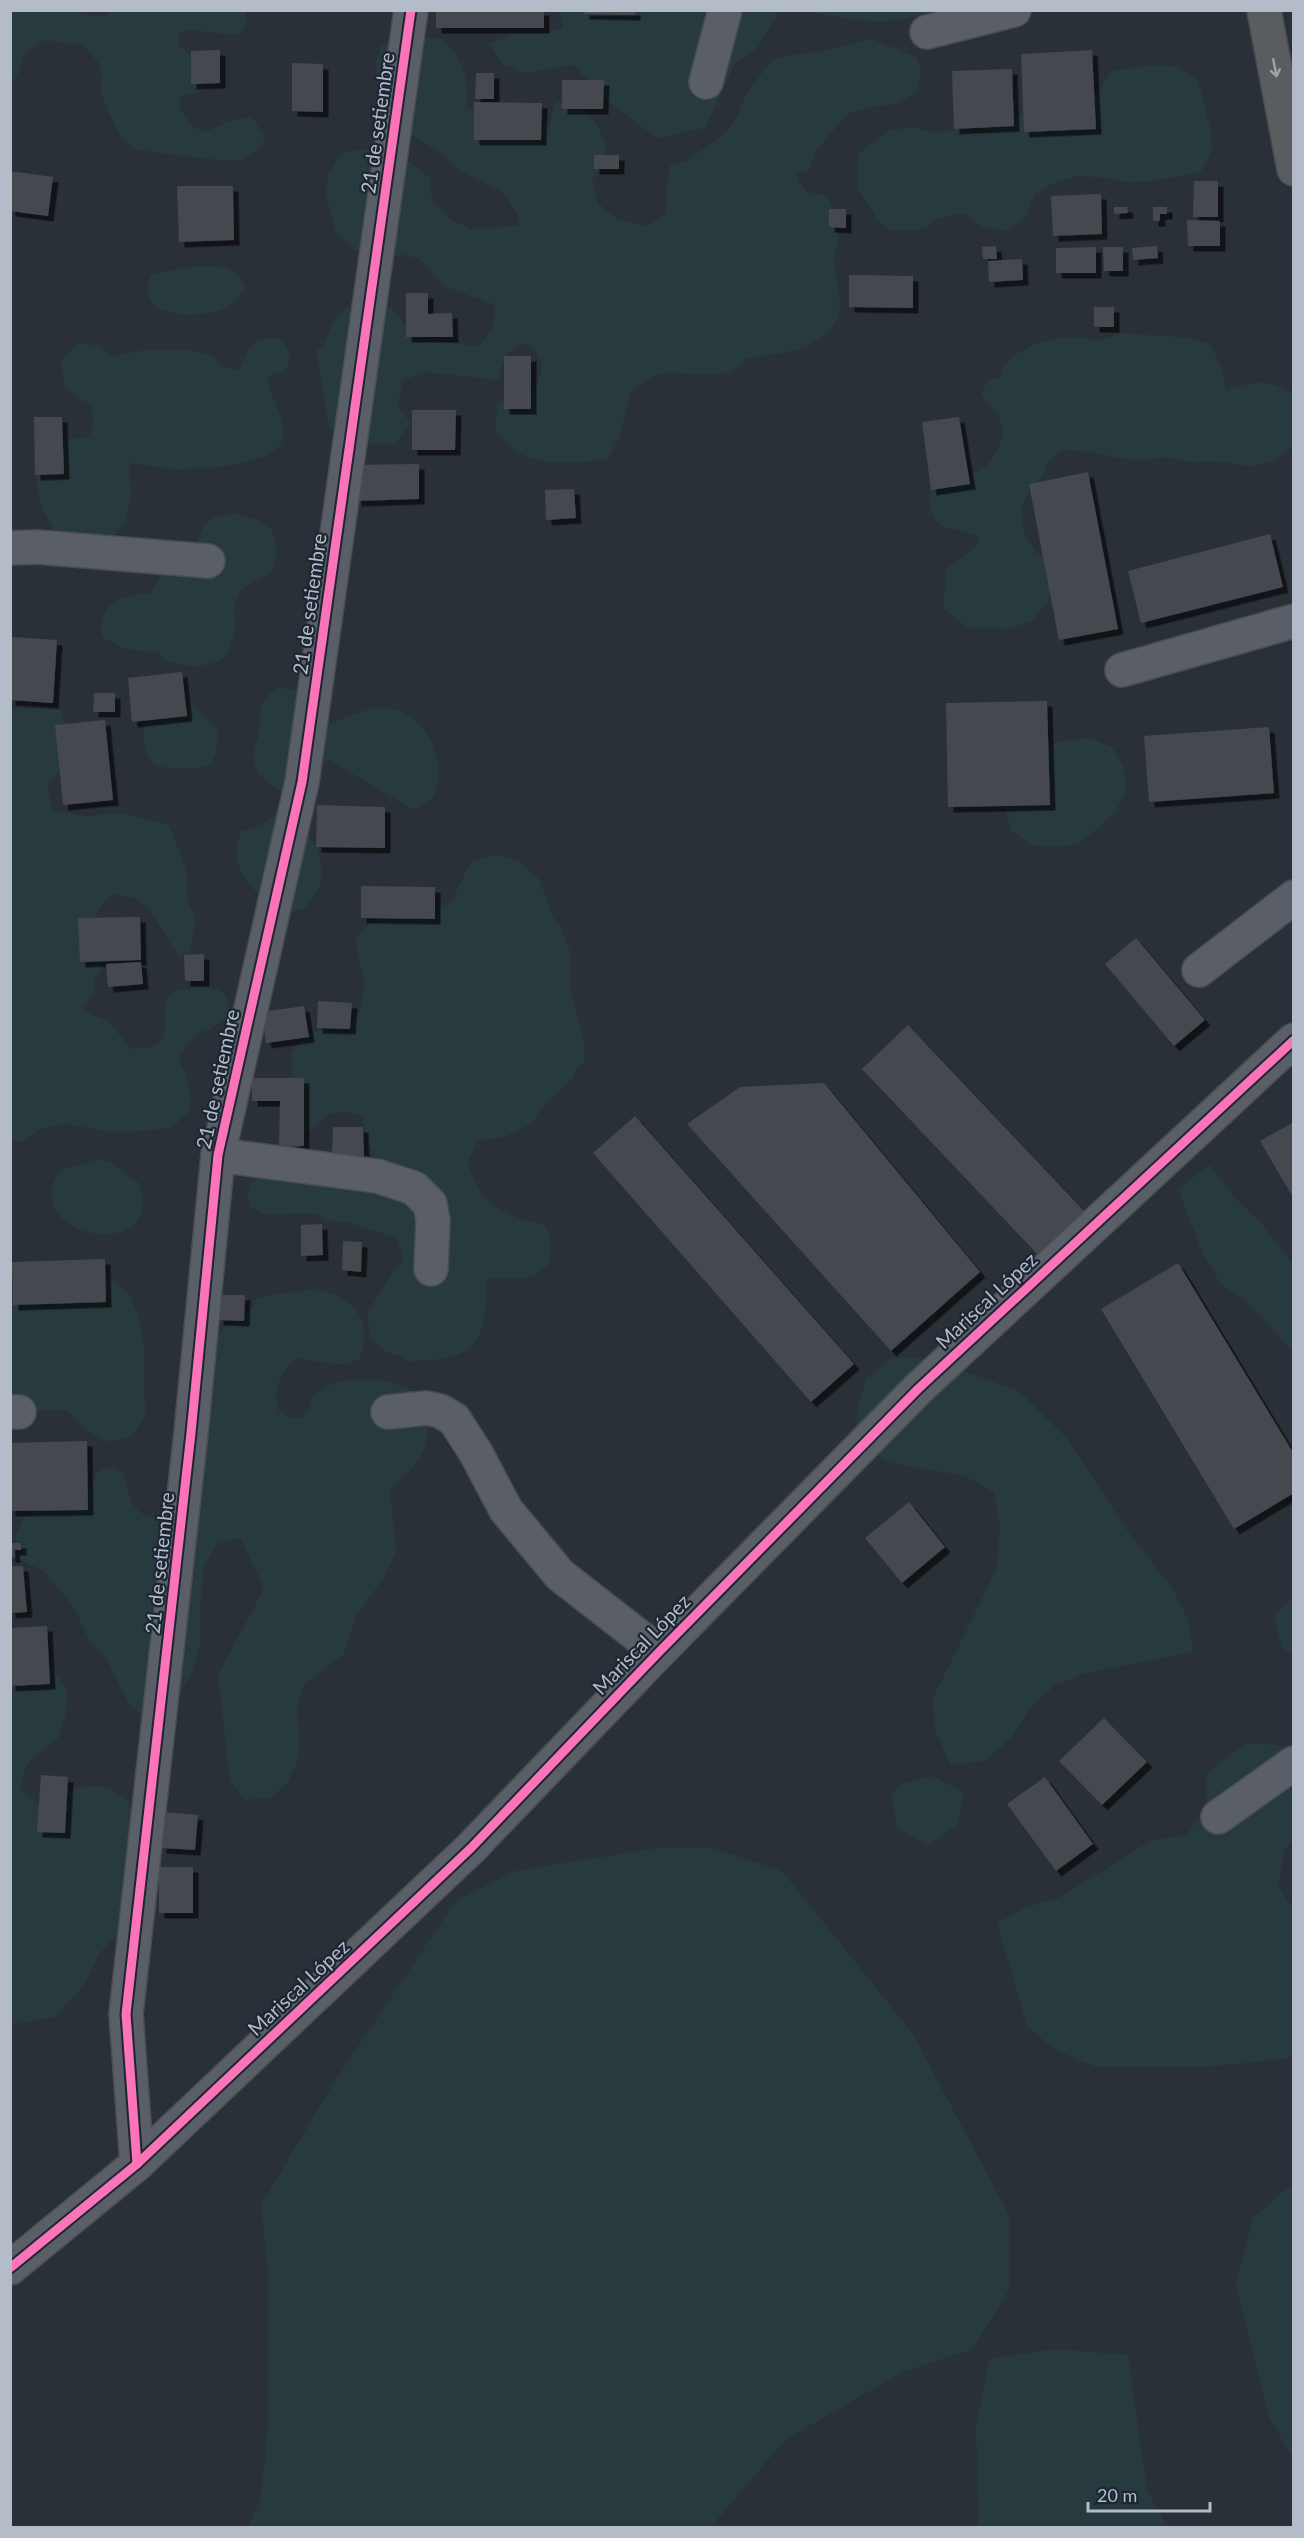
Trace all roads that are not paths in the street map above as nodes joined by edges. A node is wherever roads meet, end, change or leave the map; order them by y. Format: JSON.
{"nodes":[{"id":1,"x":411,"y":10,"type":"edge"},
{"id":2,"x":725,"y":10,"type":"edge"},
{"id":3,"x":1014,"y":10,"type":"edge"},
{"id":4,"x":1264,"y":10,"type":"edge"},
{"id":5,"x":927,"y":32,"type":"dead end"},
{"id":6,"x":706,"y":82,"type":"dead end"},
{"id":7,"x":1293,"y":168,"type":"edge"},
{"id":8,"x":10,"y":548,"type":"edge"},
{"id":9,"x":208,"y":561,"type":"dead end"},
{"id":10,"x":1293,"y":621,"type":"edge"},
{"id":11,"x":1122,"y":670,"type":"dead end"},
{"id":12,"x":1293,"y":897,"type":"edge"},
{"id":13,"x":1199,"y":970,"type":"dead end"},
{"id":14,"x":1293,"y":1040,"type":"edge"},
{"id":15,"x":218,"y":1155,"type":"junction"},
{"id":16,"x":431,"y":1269,"type":"dead end"},
{"id":17,"x":388,"y":1412,"type":"dead end"},
{"id":18,"x":658,"y":1652,"type":"junction"},
{"id":19,"x":1293,"y":1763,"type":"edge"},
{"id":20,"x":1218,"y":1817,"type":"dead end"},
{"id":21,"x":137,"y":2164,"type":"junction"},
{"id":22,"x":10,"y":2268,"type":"edge"}],
"edges":[{"from":1,"to":15,"type":"street","name":"21 de setiembre"},
{"from":2,"to":6,"type":"street"},
{"from":3,"to":5,"type":"street"},
{"from":4,"to":7,"type":"highway","one_way":true},
{"from":8,"to":9,"type":"street"},
{"from":10,"to":11,"type":"street"},
{"from":12,"to":13,"type":"street"},
{"from":14,"to":18,"type":"street","name":"Mariscal López"},
{"from":15,"to":16,"type":"street"},
{"from":15,"to":21,"type":"street","name":"21 de setiembre"},
{"from":17,"to":18,"type":"street"},
{"from":18,"to":21,"type":"street","name":"Mariscal López"},
{"from":19,"to":20,"type":"street"},
{"from":21,"to":22,"type":"street","name":"Mariscal López"}]}
